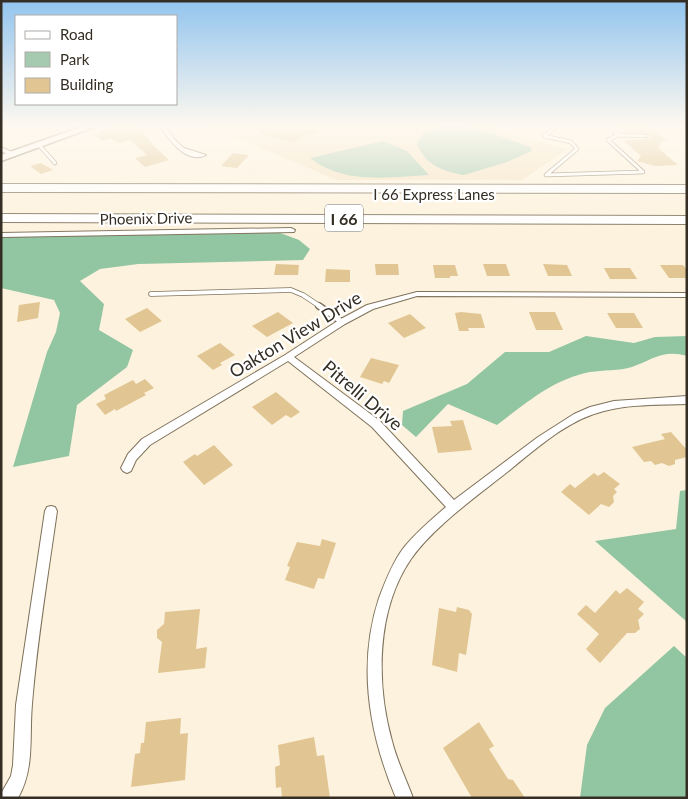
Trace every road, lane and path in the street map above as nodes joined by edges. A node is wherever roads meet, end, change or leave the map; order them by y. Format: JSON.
{"nodes":[{"id":1,"x":561,"y":162,"type":"edge"},
{"id":2,"x":632,"y":162,"type":"edge"},
{"id":3,"x":1,"y":188,"type":"edge"},
{"id":4,"x":687,"y":189,"type":"edge"},
{"id":5,"x":1,"y":196,"type":"edge"},
{"id":6,"x":687,"y":197,"type":"edge"},
{"id":7,"x":1,"y":210,"type":"edge"},
{"id":8,"x":687,"y":211,"type":"edge"},
{"id":9,"x":1,"y":218,"type":"edge"},
{"id":10,"x":687,"y":220,"type":"edge"},
{"id":11,"x":291,"y":230,"type":"dead end"},
{"id":12,"x":1,"y":235,"type":"edge"},
{"id":13,"x":151,"y":294,"type":"dead end"},
{"id":14,"x":687,"y":295,"type":"edge"},
{"id":15,"x":342,"y":322,"type":"junction"},
{"id":16,"x":288,"y":357,"type":"junction"},
{"id":17,"x":687,"y":400,"type":"edge"},
{"id":18,"x":126,"y":468,"type":"dead end"},
{"id":19,"x":453,"y":507,"type":"junction"},
{"id":20,"x":51,"y":511,"type":"dead end"},
{"id":21,"x":8,"y":798,"type":"edge"},
{"id":22,"x":406,"y":798,"type":"edge"}],
"edges":[{"from":1,"to":2,"type":"lane"},
{"from":3,"to":4,"type":"highway","number":"I 66"},
{"from":5,"to":6,"type":"highway","name":"I 66 Express Lanes"},
{"from":7,"to":8,"type":"highway","name":"I 66 Express Lanes"},
{"from":9,"to":10,"type":"highway","number":"I 66"},
{"from":11,"to":12,"type":"street","name":"Phoenix Drive"},
{"from":13,"to":15,"type":"lane"},
{"from":14,"to":15,"type":"street","name":"Oakton View Drive"},
{"from":15,"to":16,"type":"street","name":"Oakton View Drive"},
{"from":16,"to":18,"type":"street","name":"Oakton View Drive"},
{"from":16,"to":19,"type":"street","name":"Pitrelli Drive"},
{"from":17,"to":19,"type":"street"},
{"from":19,"to":22,"type":"street"},
{"from":20,"to":21,"type":"street"}]}
